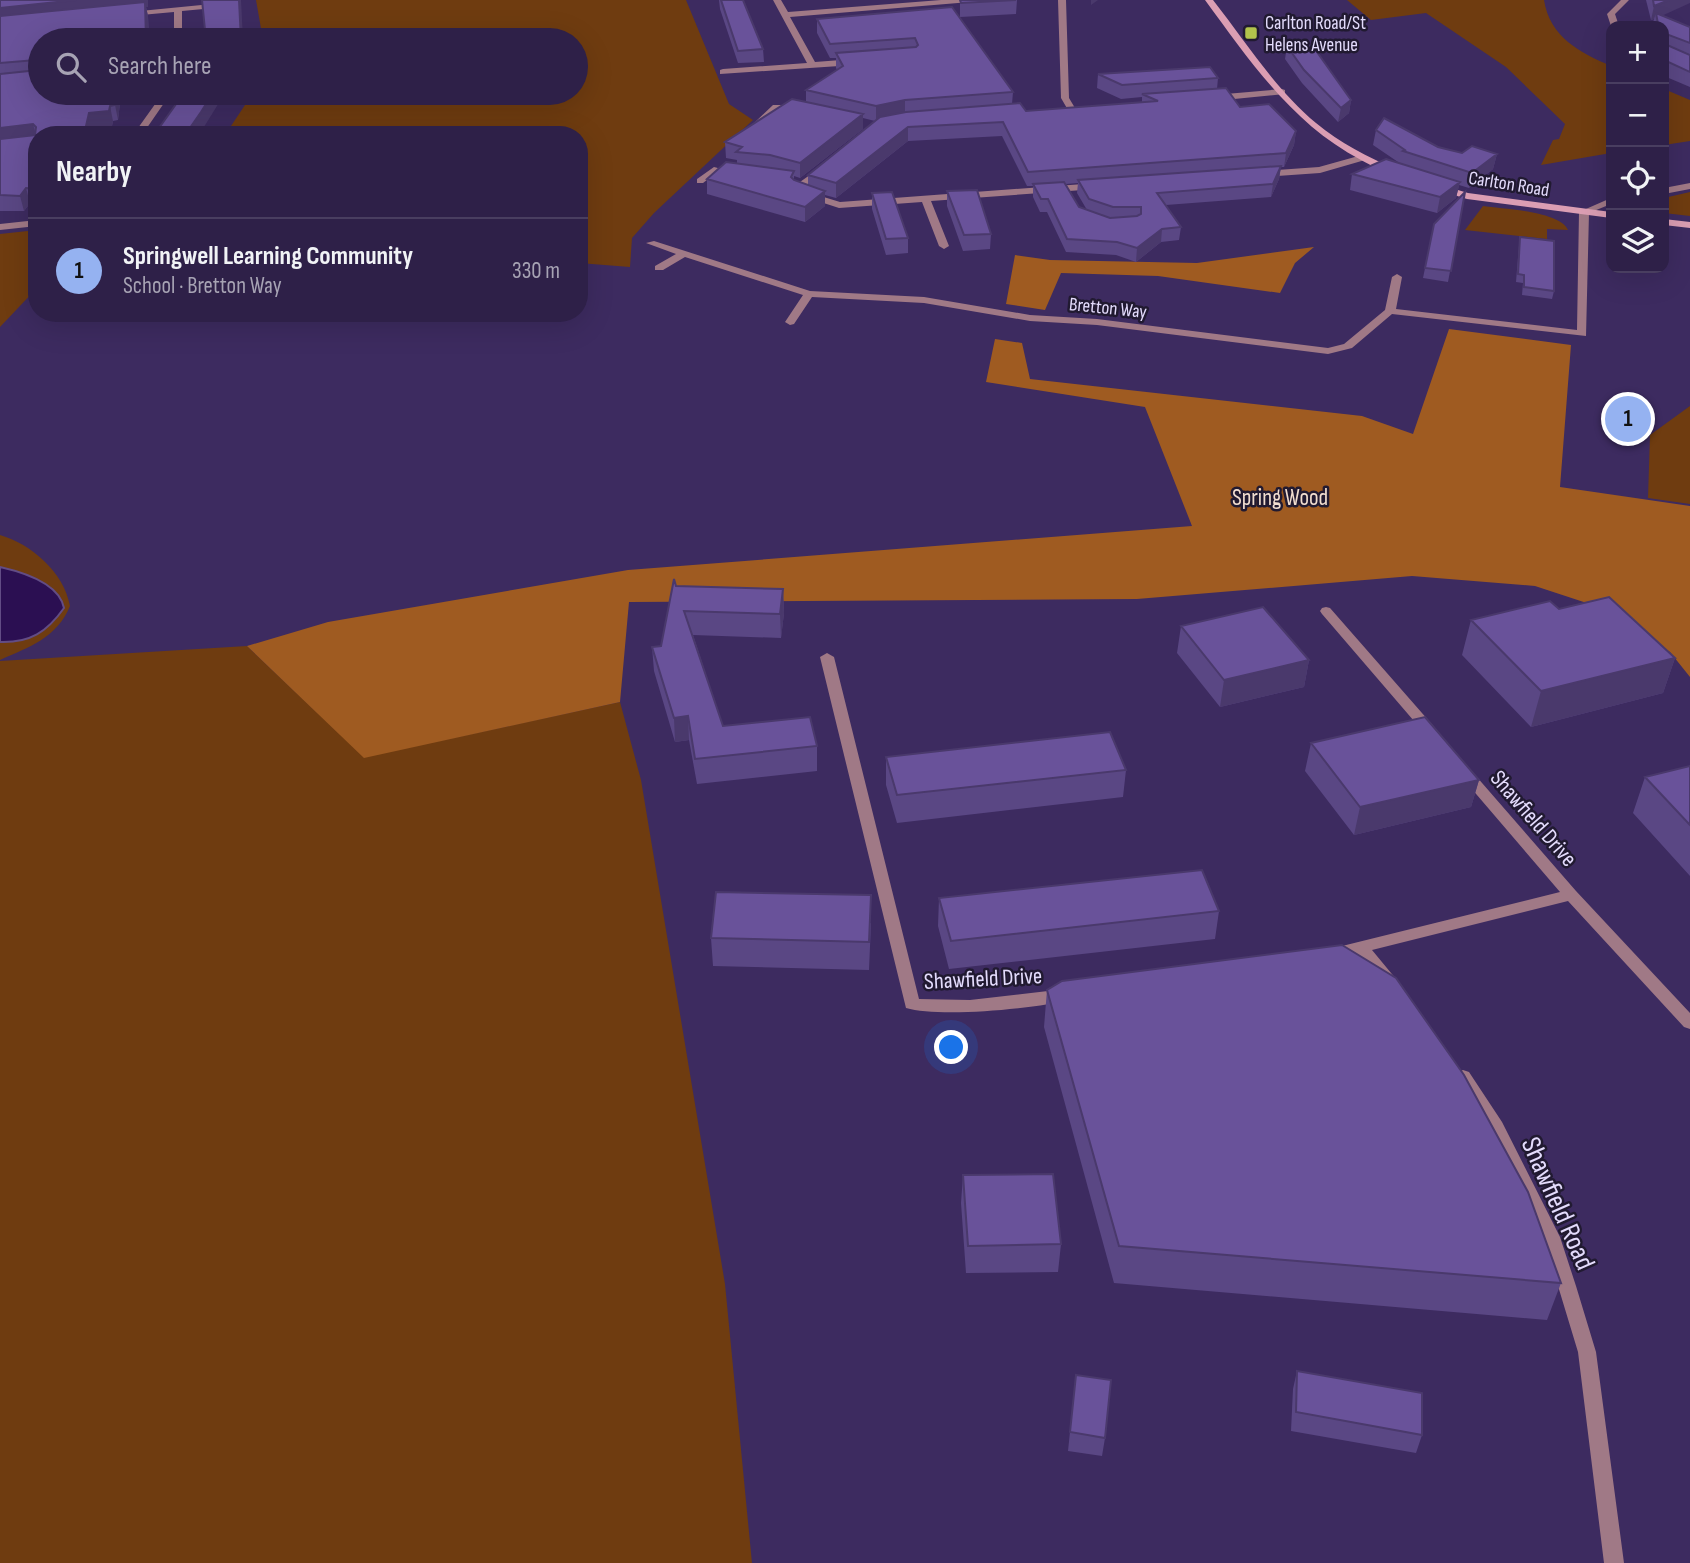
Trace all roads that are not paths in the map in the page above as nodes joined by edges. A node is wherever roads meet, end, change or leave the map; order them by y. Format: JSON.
{"nodes":[{"id":1,"x":777,"y":0,"type":"edge"},
{"id":2,"x":970,"y":0,"type":"edge"},
{"id":3,"x":1062,"y":0,"type":"edge"},
{"id":4,"x":1209,"y":0,"type":"edge"},
{"id":5,"x":1625,"y":0,"type":"edge"},
{"id":6,"x":225,"y":4,"type":"edge"},
{"id":7,"x":178,"y":9,"type":"junction"},
{"id":8,"x":123,"y":14,"type":"edge"},
{"id":9,"x":785,"y":15,"type":"junction"},
{"id":10,"x":1613,"y":21,"type":"edge"},
{"id":11,"x":178,"y":28,"type":"edge"},
{"id":12,"x":862,"y":61,"type":"edge"},
{"id":13,"x":812,"y":65,"type":"junction"},
{"id":14,"x":723,"y":72,"type":"dead end"},
{"id":15,"x":1282,"y":92,"type":"junction"},
{"id":16,"x":1203,"y":98,"type":"edge"},
{"id":17,"x":158,"y":105,"type":"edge"},
{"id":18,"x":1084,"y":107,"type":"edge"},
{"id":19,"x":1071,"y":108,"type":"junction"},
{"id":20,"x":1057,"y":109,"type":"edge"},
{"id":21,"x":811,"y":111,"type":"edge"},
{"id":22,"x":143,"y":126,"type":"edge"},
{"id":23,"x":750,"y":131,"type":"edge"},
{"id":24,"x":1362,"y":158,"type":"junction"},
{"id":25,"x":834,"y":160,"type":"edge"},
{"id":26,"x":741,"y":174,"type":"edge"},
{"id":27,"x":1253,"y":175,"type":"edge"},
{"id":28,"x":1407,"y":178,"type":"edge"},
{"id":29,"x":700,"y":181,"type":"dead end"},
{"id":30,"x":792,"y":181,"type":"edge"},
{"id":31,"x":803,"y":184,"type":"junction"},
{"id":32,"x":1107,"y":185,"type":"edge"},
{"id":33,"x":1431,"y":185,"type":"edge"},
{"id":34,"x":1690,"y":186,"type":"edge"},
{"id":35,"x":1669,"y":190,"type":"edge"},
{"id":36,"x":926,"y":199,"type":"junction"},
{"id":37,"x":1606,"y":203,"type":"edge"},
{"id":38,"x":1584,"y":212,"type":"junction"},
{"id":39,"x":1606,"y":214,"type":"edge"},
{"id":40,"x":1669,"y":223,"type":"edge"},
{"id":41,"x":28,"y":224,"type":"edge"},
{"id":42,"x":1690,"y":225,"type":"edge"},
{"id":43,"x":0,"y":227,"type":"edge"},
{"id":44,"x":651,"y":243,"type":"dead end"},
{"id":45,"x":944,"y":246,"type":"dead end"},
{"id":46,"x":683,"y":254,"type":"junction"},
{"id":47,"x":659,"y":268,"type":"dead end"},
{"id":48,"x":1397,"y":277,"type":"dead end"},
{"id":49,"x":809,"y":294,"type":"junction"},
{"id":50,"x":1390,"y":311,"type":"junction"},
{"id":51,"x":790,"y":322,"type":"dead end"},
{"id":52,"x":1326,"y":611,"type":"dead end"},
{"id":53,"x":827,"y":657,"type":"dead end"},
{"id":54,"x":1437,"y":740,"type":"edge"},
{"id":55,"x":1455,"y":760,"type":"edge"},
{"id":56,"x":1571,"y":895,"type":"junction"},
{"id":57,"x":1362,"y":948,"type":"junction"},
{"id":58,"x":1322,"y":956,"type":"edge"},
{"id":59,"x":1398,"y":990,"type":"edge"},
{"id":60,"x":1081,"y":993,"type":"edge"},
{"id":61,"x":1690,"y":1023,"type":"edge"},
{"id":62,"x":1456,"y":1066,"type":"edge"},
{"id":63,"x":1615,"y":1563,"type":"edge"}],
"edges":[{"from":1,"to":9,"type":"street"},
{"from":2,"to":9,"type":"street"},
{"from":3,"to":19,"type":"street"},
{"from":4,"to":15,"type":"main road"},
{"from":5,"to":10,"type":"street"},
{"from":6,"to":7,"type":"street"},
{"from":7,"to":8,"type":"street"},
{"from":7,"to":11,"type":"street"},
{"from":9,"to":13,"type":"street"},
{"from":12,"to":13,"type":"street"},
{"from":13,"to":14,"type":"street"},
{"from":15,"to":16,"type":"street"},
{"from":15,"to":24,"type":"main road"},
{"from":17,"to":22,"type":"street"},
{"from":18,"to":19,"type":"street"},
{"from":19,"to":20,"type":"street"},
{"from":21,"to":23,"type":"street"},
{"from":24,"to":27,"type":"street"},
{"from":24,"to":28,"type":"main road"},
{"from":25,"to":31,"type":"street"},
{"from":26,"to":29,"type":"street"},
{"from":30,"to":31,"type":"street"},
{"from":31,"to":36,"type":"street"},
{"from":32,"to":36,"type":"street"},
{"from":33,"to":38,"type":"main road","name":"Carlton Road"},
{"from":34,"to":35,"type":"street"},
{"from":36,"to":45,"type":"street"},
{"from":37,"to":38,"type":"street","name":"Carlton Road"},
{"from":38,"to":39,"type":"main road","name":"Carlton Road"},
{"from":38,"to":50,"type":"street"},
{"from":40,"to":42,"type":"main road"},
{"from":41,"to":43,"type":"street"},
{"from":44,"to":46,"type":"street","name":"Bretton Way"},
{"from":46,"to":47,"type":"street"},
{"from":46,"to":49,"type":"street","name":"Bretton Way"},
{"from":48,"to":50,"type":"street"},
{"from":49,"to":50,"type":"street","name":"Bretton Way"},
{"from":49,"to":51,"type":"street"},
{"from":52,"to":54,"type":"street"},
{"from":53,"to":60,"type":"street","name":"Shawfield Drive"},
{"from":55,"to":56,"type":"street","name":"Shawfield Drive"},
{"from":56,"to":57,"type":"street","name":"Shawfield Drive"},
{"from":56,"to":61,"type":"street","name":"Shawfield Drive"},
{"from":57,"to":58,"type":"street","name":"Shawfield Drive"},
{"from":57,"to":59,"type":"street"},
{"from":62,"to":63,"type":"street","name":"Shawfield Road"}]}
